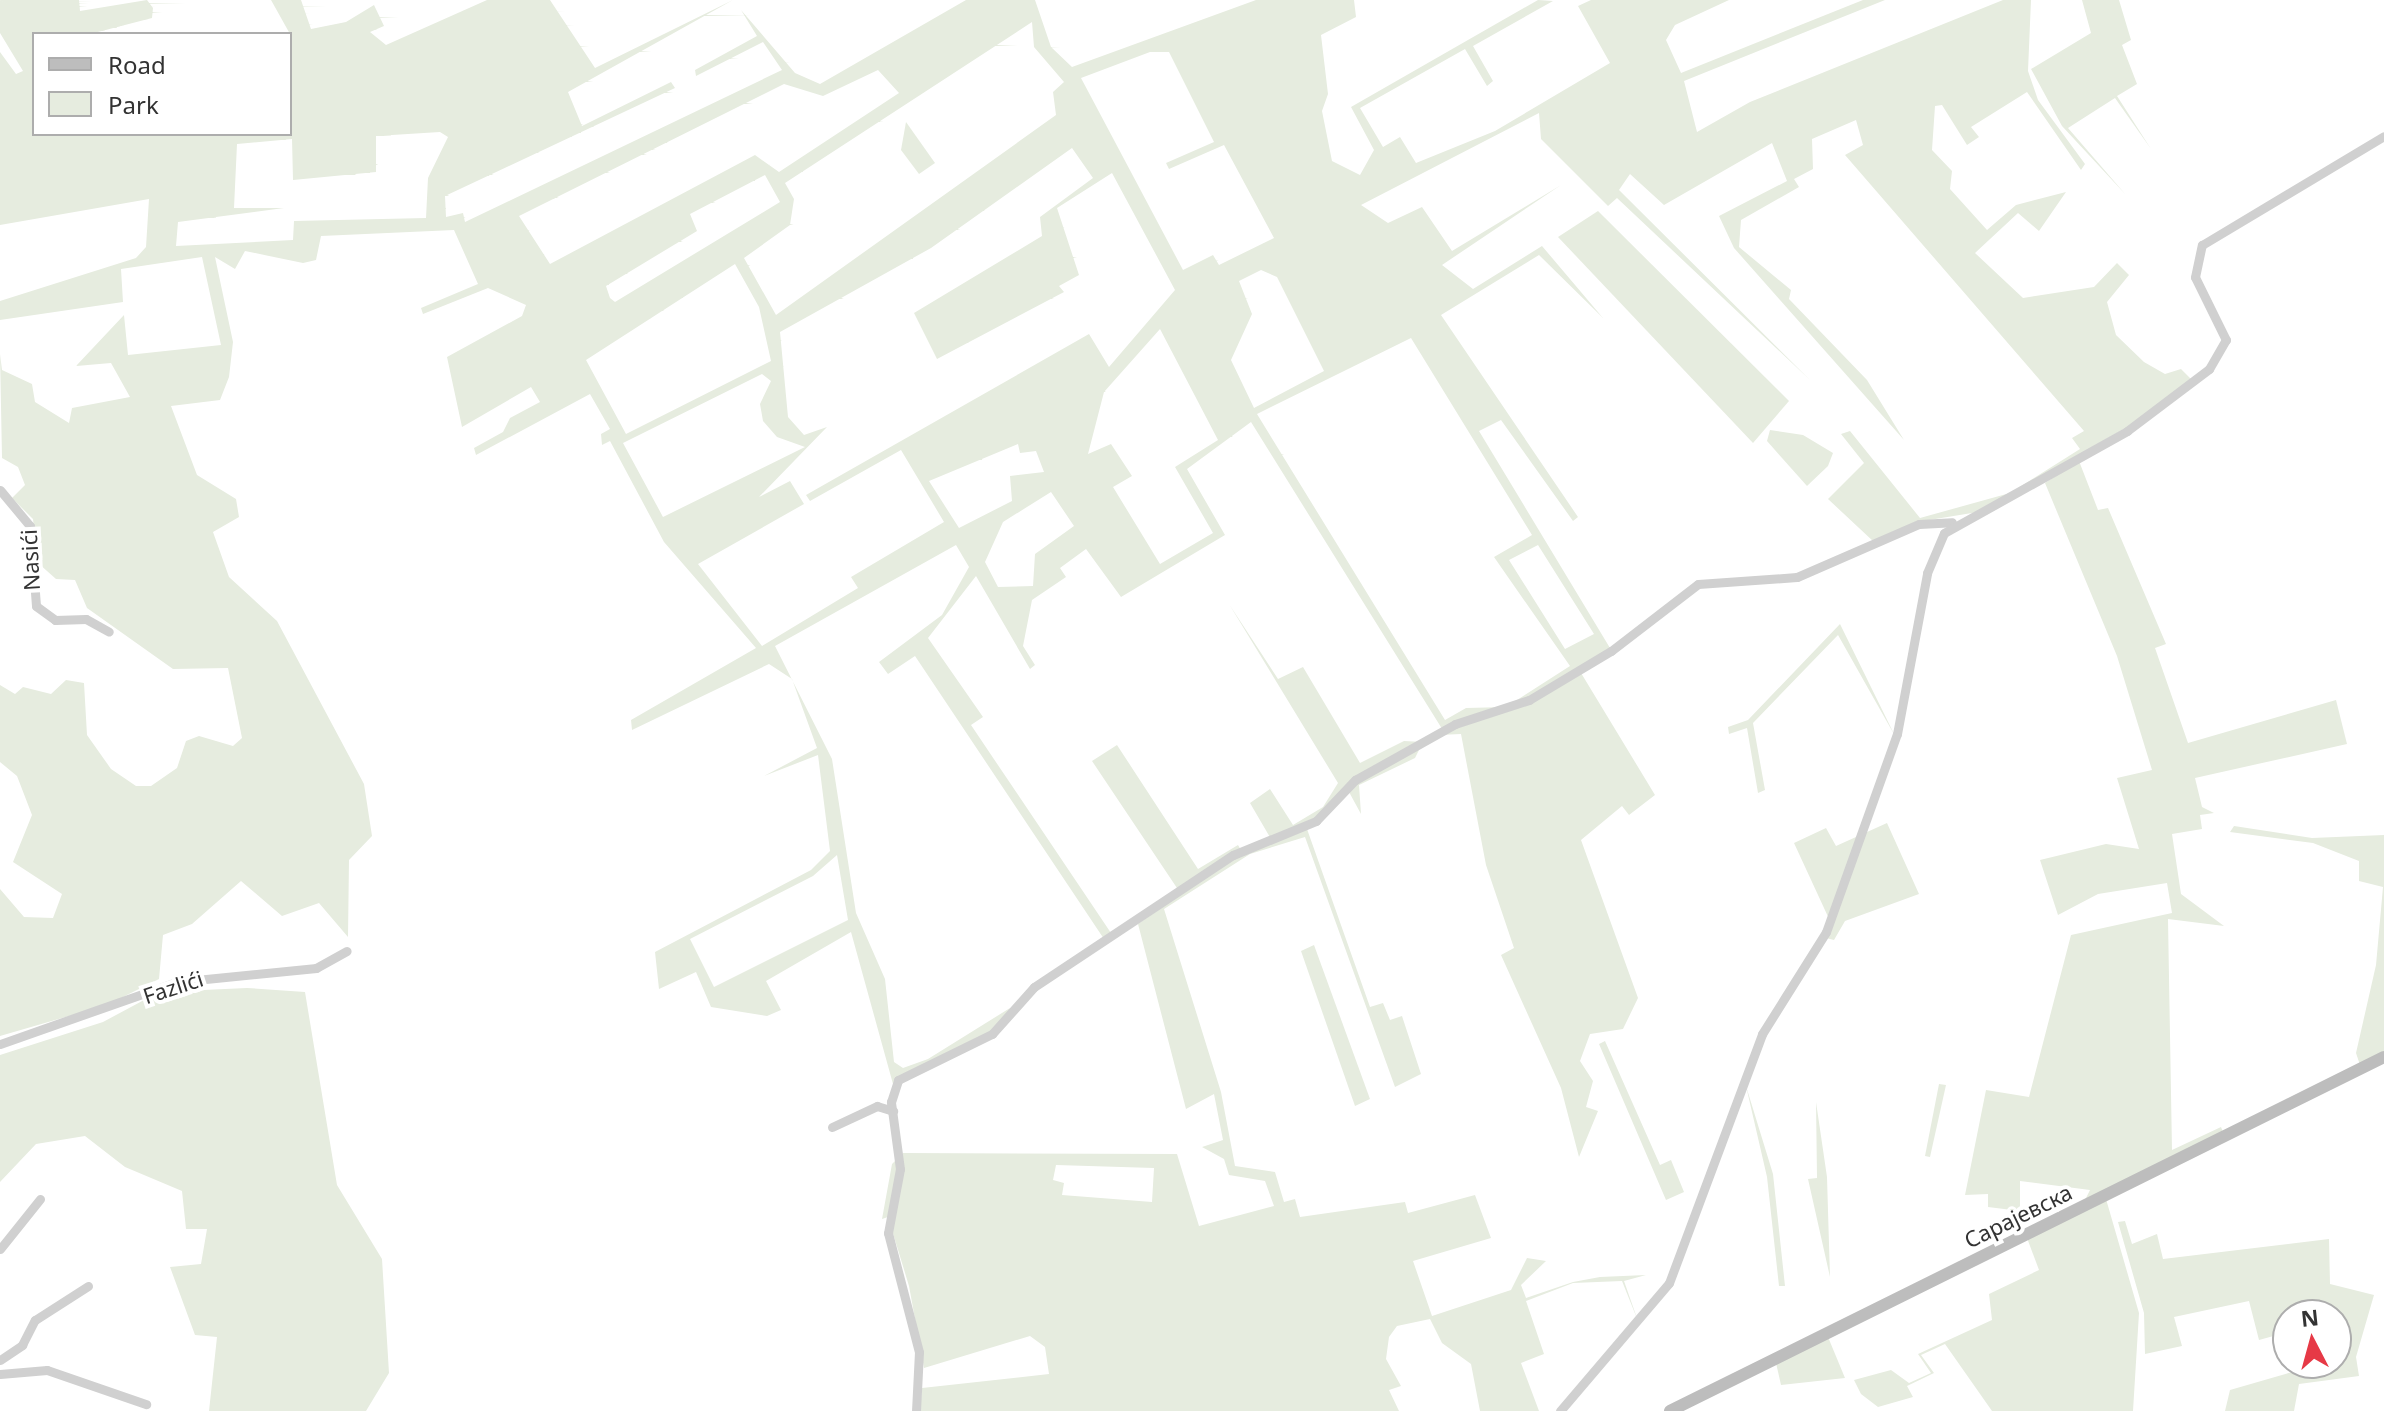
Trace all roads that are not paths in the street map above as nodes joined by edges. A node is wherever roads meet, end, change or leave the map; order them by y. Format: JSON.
{"nodes":[{"id":1,"x":2384,"y":136,"type":"edge"},
{"id":2,"x":0,"y":490,"type":"edge"},
{"id":3,"x":1952,"y":522,"type":"junction"},
{"id":4,"x":109,"y":632,"type":"dead end"},
{"id":5,"x":347,"y":951,"type":"dead end"},
{"id":6,"x":0,"y":1044,"type":"edge"},
{"id":7,"x":2384,"y":1057,"type":"edge"},
{"id":8,"x":893,"y":1111,"type":"junction"},
{"id":9,"x":832,"y":1127,"type":"dead end"},
{"id":10,"x":40,"y":1199,"type":"dead end"},
{"id":11,"x":0,"y":1249,"type":"edge"},
{"id":12,"x":88,"y":1286,"type":"dead end"},
{"id":13,"x":0,"y":1360,"type":"edge"},
{"id":14,"x":0,"y":1374,"type":"edge"},
{"id":15,"x":146,"y":1404,"type":"dead end"},
{"id":16,"x":916,"y":1411,"type":"edge"},
{"id":17,"x":1560,"y":1411,"type":"edge"},
{"id":18,"x":1670,"y":1411,"type":"edge"}],
"edges":[{"from":1,"to":3,"type":"street"},
{"from":2,"to":4,"type":"street","name":"Nasići"},
{"from":3,"to":8,"type":"street"},
{"from":3,"to":17,"type":"street"},
{"from":5,"to":6,"type":"street","name":"Fazlići"},
{"from":7,"to":18,"type":"main road","name":"Сарајевска"},
{"from":8,"to":9,"type":"street"},
{"from":8,"to":16,"type":"street"},
{"from":10,"to":11,"type":"street"},
{"from":12,"to":13,"type":"street"},
{"from":14,"to":15,"type":"street"}]}
